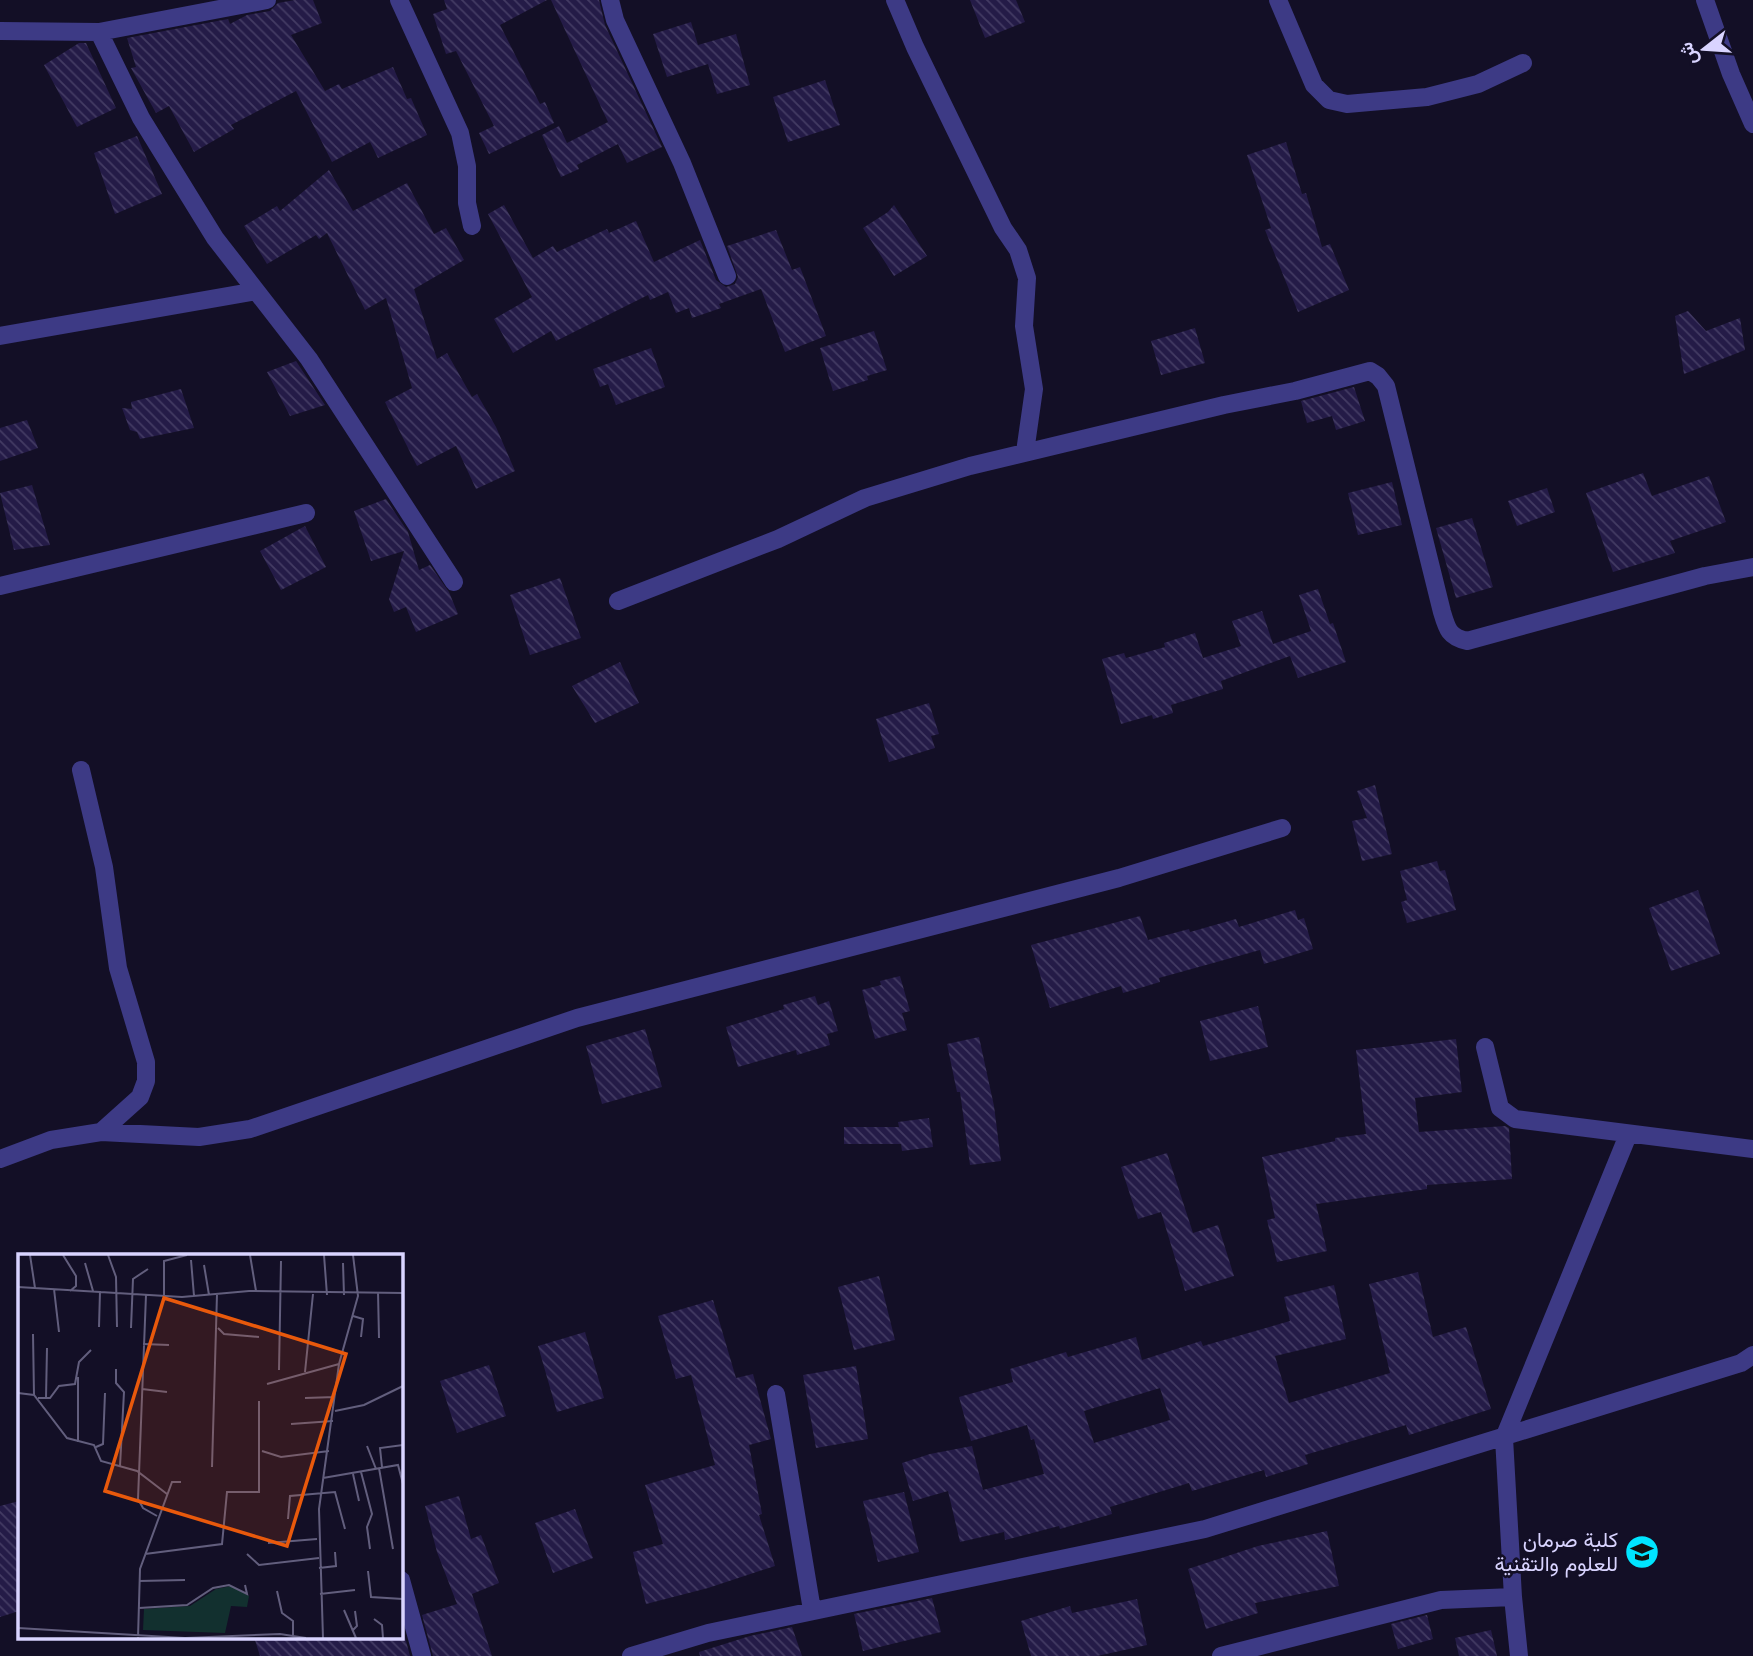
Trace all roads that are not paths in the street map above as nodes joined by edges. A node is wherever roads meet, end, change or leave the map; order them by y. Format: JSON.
{"nodes":[{"id":1,"x":267,"y":0,"type":"edge"},
{"id":2,"x":399,"y":0,"type":"edge"},
{"id":3,"x":610,"y":0,"type":"edge"},
{"id":4,"x":895,"y":0,"type":"edge"},
{"id":5,"x":1278,"y":0,"type":"edge"},
{"id":6,"x":1705,"y":0,"type":"edge"},
{"id":7,"x":0,"y":31,"type":"edge"},
{"id":8,"x":100,"y":32,"type":"junction"},
{"id":9,"x":1523,"y":63,"type":"dead end"},
{"id":10,"x":1753,"y":124,"type":"edge"},
{"id":11,"x":472,"y":226,"type":"dead end"},
{"id":12,"x":727,"y":276,"type":"dead end"},
{"id":13,"x":256,"y":291,"type":"junction"},
{"id":14,"x":0,"y":336,"type":"edge"},
{"id":15,"x":1025,"y":452,"type":"junction"},
{"id":16,"x":306,"y":513,"type":"dead end"},
{"id":17,"x":1753,"y":567,"type":"edge"},
{"id":18,"x":453,"y":582,"type":"dead end"},
{"id":19,"x":0,"y":586,"type":"edge"},
{"id":20,"x":618,"y":601,"type":"dead end"},
{"id":21,"x":81,"y":770,"type":"dead end"},
{"id":22,"x":1282,"y":828,"type":"dead end"},
{"id":23,"x":1485,"y":1047,"type":"dead end"},
{"id":24,"x":101,"y":1132,"type":"junction"},
{"id":25,"x":1628,"y":1135,"type":"junction"},
{"id":26,"x":1753,"y":1149,"type":"edge"},
{"id":27,"x":0,"y":1159,"type":"edge"},
{"id":28,"x":1753,"y":1355,"type":"edge"},
{"id":29,"x":776,"y":1394,"type":"dead end"},
{"id":30,"x":1503,"y":1438,"type":"junction"},
{"id":31,"x":402,"y":1584,"type":"edge"},
{"id":32,"x":1513,"y":1597,"type":"junction"},
{"id":33,"x":812,"y":1610,"type":"junction"},
{"id":34,"x":422,"y":1656,"type":"edge"},
{"id":35,"x":631,"y":1656,"type":"edge"},
{"id":36,"x":1222,"y":1656,"type":"edge"},
{"id":37,"x":1518,"y":1656,"type":"edge"}],
"edges":[{"from":1,"to":8,"type":"street"},
{"from":2,"to":11,"type":"street"},
{"from":3,"to":12,"type":"street"},
{"from":4,"to":15,"type":"street"},
{"from":5,"to":9,"type":"street"},
{"from":6,"to":10,"type":"street"},
{"from":7,"to":8,"type":"street"},
{"from":8,"to":13,"type":"street"},
{"from":13,"to":14,"type":"street"},
{"from":13,"to":18,"type":"street"},
{"from":15,"to":17,"type":"street"},
{"from":15,"to":20,"type":"street"},
{"from":16,"to":19,"type":"street"},
{"from":21,"to":24,"type":"street"},
{"from":22,"to":24,"type":"street"},
{"from":23,"to":25,"type":"street"},
{"from":24,"to":27,"type":"street"},
{"from":25,"to":26,"type":"street"},
{"from":25,"to":30,"type":"street"},
{"from":28,"to":30,"type":"street"},
{"from":29,"to":33,"type":"street"},
{"from":30,"to":32,"type":"street"},
{"from":30,"to":33,"type":"street"},
{"from":31,"to":34,"type":"street"},
{"from":32,"to":36,"type":"street"},
{"from":32,"to":37,"type":"street"},
{"from":33,"to":35,"type":"street"}]}
